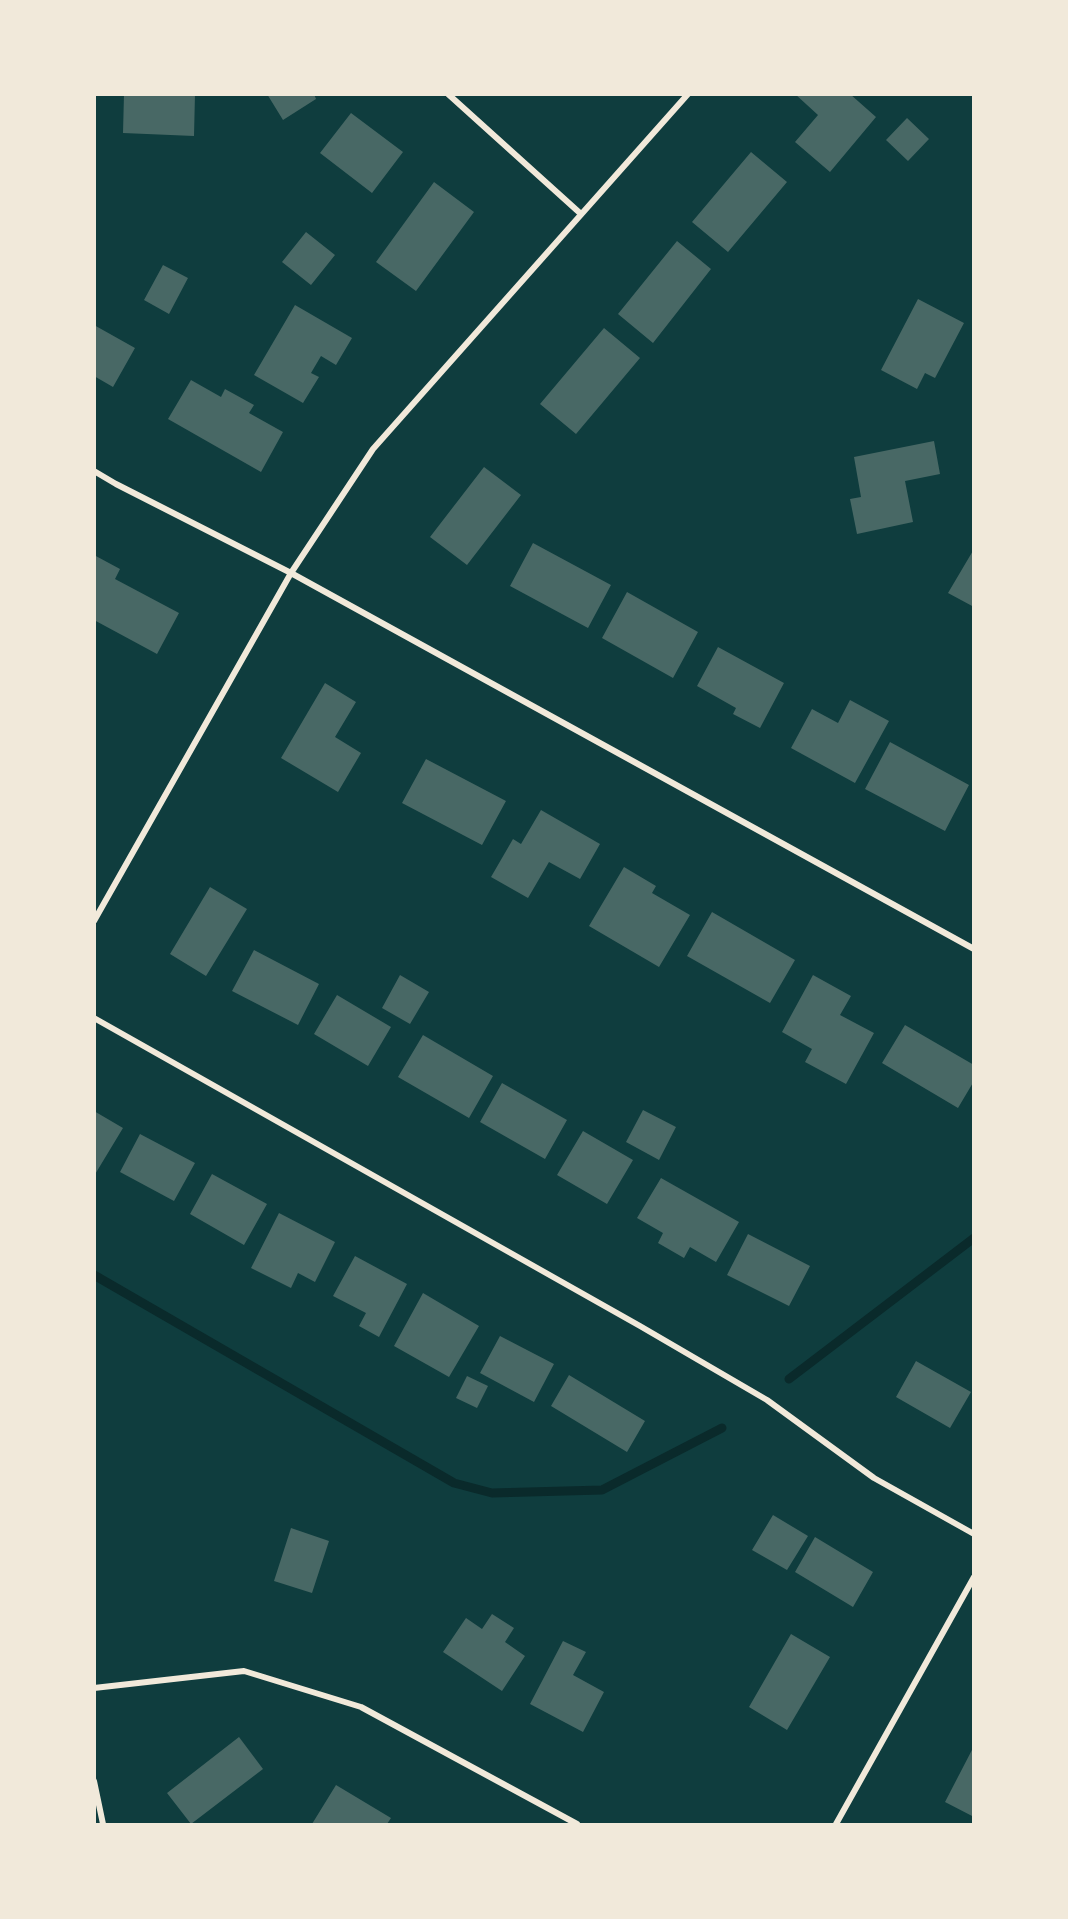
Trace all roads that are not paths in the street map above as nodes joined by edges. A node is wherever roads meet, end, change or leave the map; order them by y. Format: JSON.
{"nodes":[{"id":1,"x":448,"y":94,"type":"edge"},
{"id":2,"x":688,"y":94,"type":"edge"},
{"id":3,"x":581,"y":214,"type":"junction"},
{"id":4,"x":94,"y":471,"type":"edge"},
{"id":5,"x":291,"y":573,"type":"junction"},
{"id":6,"x":94,"y":921,"type":"edge"},
{"id":7,"x":974,"y":949,"type":"edge"},
{"id":8,"x":94,"y":1018,"type":"edge"},
{"id":9,"x":974,"y":1534,"type":"edge"},
{"id":10,"x":974,"y":1577,"type":"edge"},
{"id":11,"x":94,"y":1688,"type":"edge"},
{"id":12,"x":94,"y":1781,"type":"edge"},
{"id":13,"x":103,"y":1824,"type":"edge"},
{"id":14,"x":577,"y":1824,"type":"edge"},
{"id":15,"x":836,"y":1824,"type":"edge"}],
"edges":[{"from":1,"to":3,"type":"street"},
{"from":2,"to":3,"type":"street"},
{"from":3,"to":5,"type":"street"},
{"from":4,"to":5,"type":"street"},
{"from":5,"to":6,"type":"street"},
{"from":5,"to":7,"type":"street"},
{"from":8,"to":9,"type":"street"},
{"from":10,"to":15,"type":"street"},
{"from":11,"to":14,"type":"street"},
{"from":12,"to":13,"type":"street"}]}
